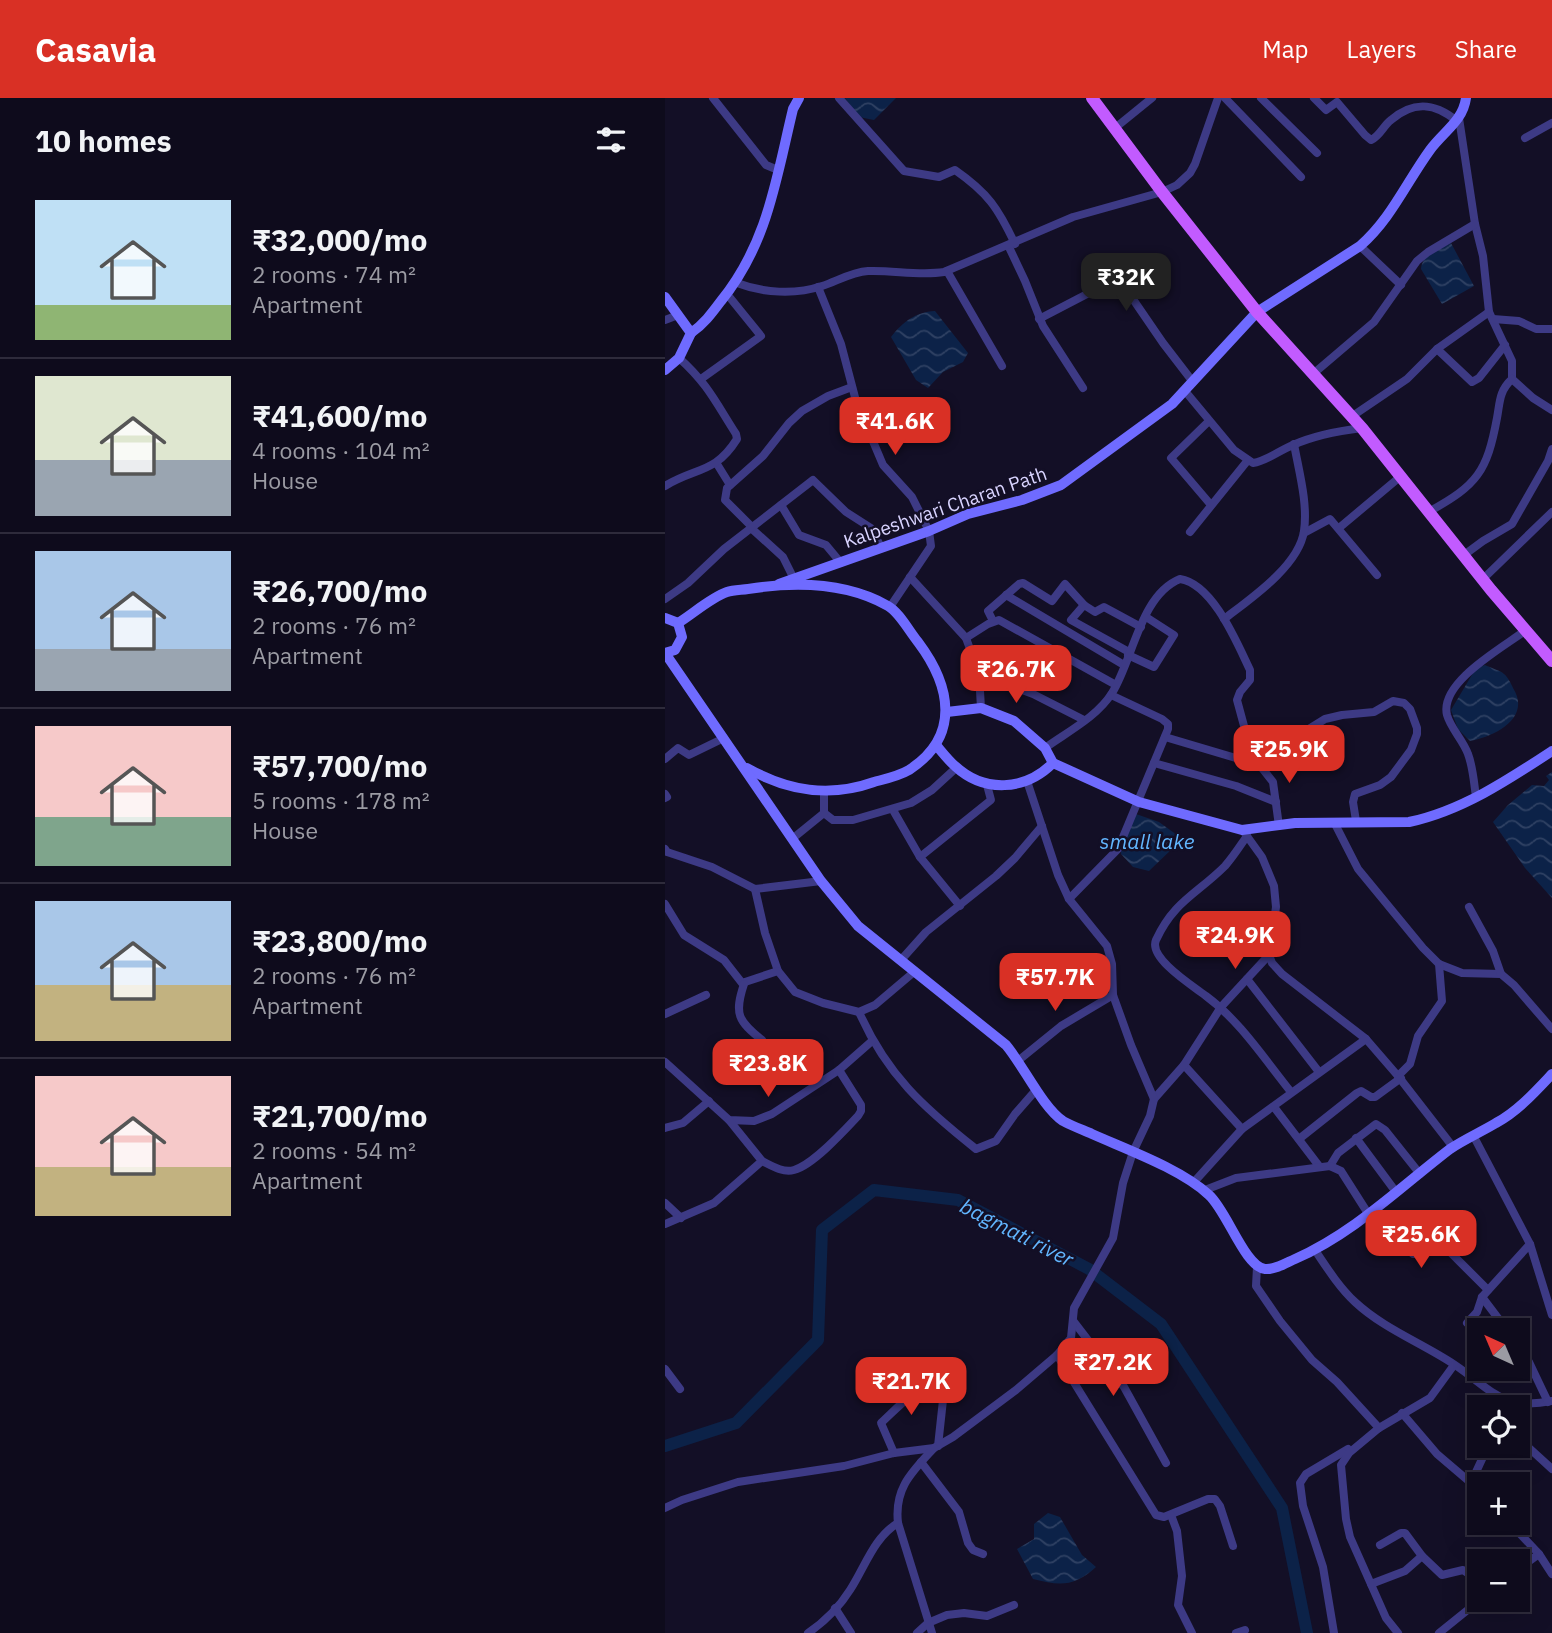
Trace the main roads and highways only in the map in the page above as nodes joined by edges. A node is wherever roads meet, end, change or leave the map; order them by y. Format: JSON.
{"nodes":[{"id":1,"x":1092,"y":98,"type":"edge"},
{"id":2,"x":1552,"y":661,"type":"edge"}],
"edges":[{"from":1,"to":2,"type":"main road"}]}
